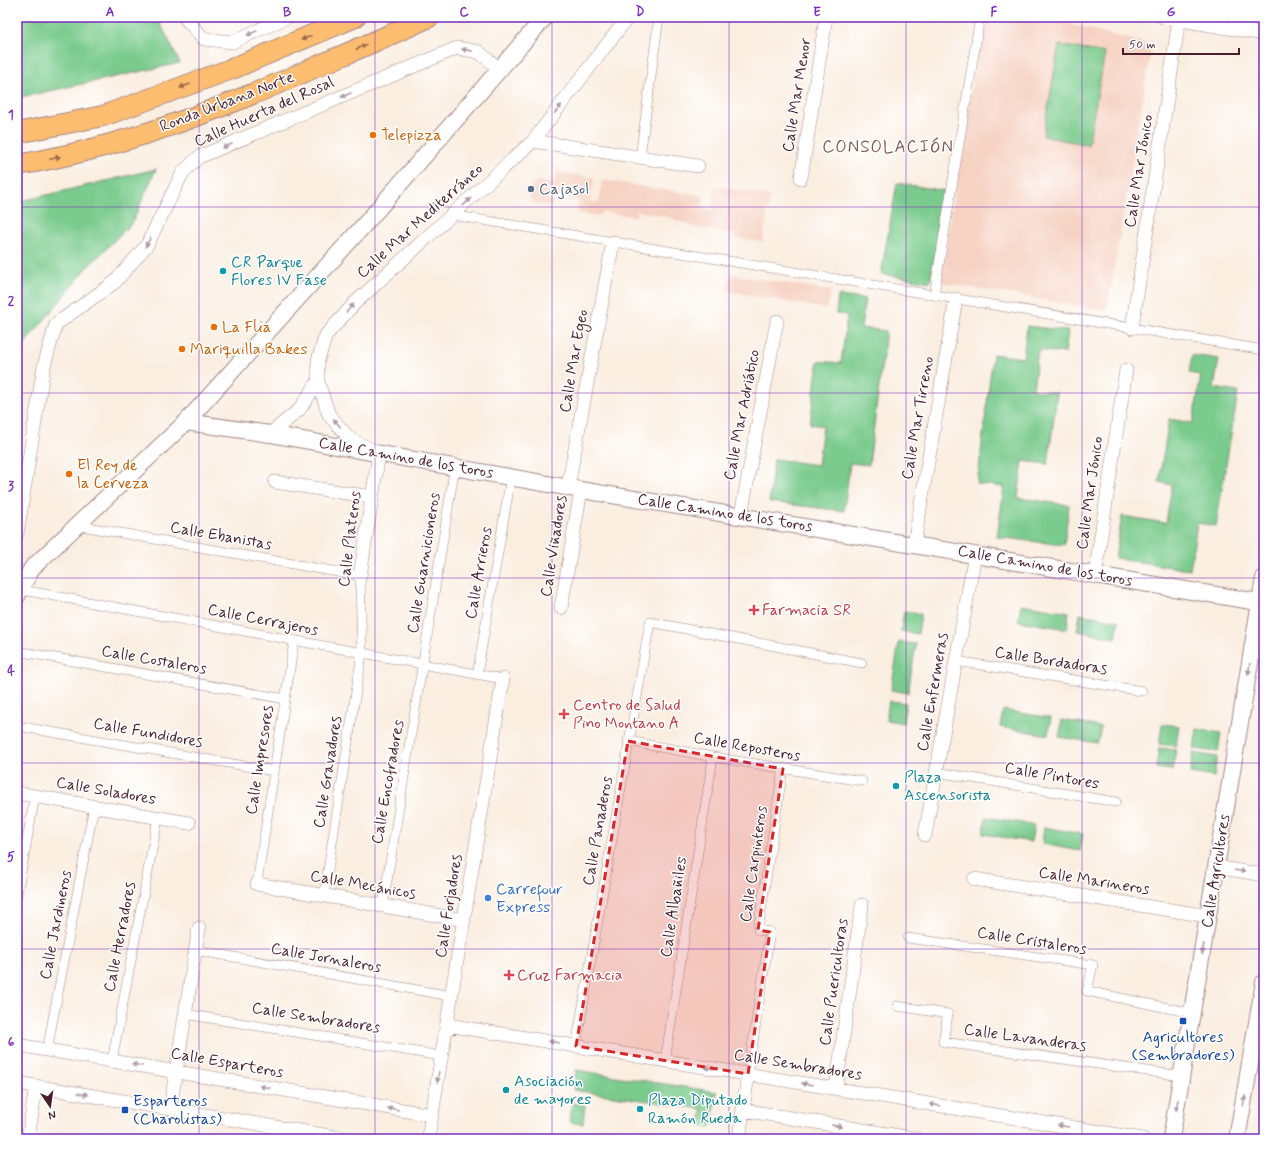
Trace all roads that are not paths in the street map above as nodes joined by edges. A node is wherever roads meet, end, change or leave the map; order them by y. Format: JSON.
{"nodes":[{"id":1,"x":184,"y":17,"type":"edge"},
{"id":2,"x":287,"y":17,"type":"edge"},
{"id":3,"x":355,"y":17,"type":"edge"},
{"id":4,"x":429,"y":17,"type":"edge"},
{"id":5,"x":545,"y":17,"type":"edge"},
{"id":6,"x":628,"y":17,"type":"edge"},
{"id":7,"x":659,"y":17,"type":"edge"},
{"id":8,"x":826,"y":17,"type":"edge"},
{"id":9,"x":980,"y":17,"type":"edge"},
{"id":10,"x":1163,"y":17,"type":"edge"},
{"id":11,"x":1179,"y":20,"type":"junction"},
{"id":12,"x":1264,"y":34,"type":"edge"},
{"id":13,"x":499,"y":69,"type":"junction"},
{"id":14,"x":17,"y":133,"type":"edge"},
{"id":15,"x":533,"y":141,"type":"junction"},
{"id":16,"x":640,"y":158,"type":"junction"},
{"id":17,"x":17,"y":165,"type":"edge"},
{"id":18,"x":698,"y":166,"type":"dead end"},
{"id":19,"x":801,"y":178,"type":"dead end"},
{"id":20,"x":452,"y":215,"type":"junction"},
{"id":21,"x":613,"y":242,"type":"junction"},
{"id":22,"x":934,"y":295,"type":"junction"},
{"id":23,"x":956,"y":299,"type":"junction"},
{"id":24,"x":777,"y":321,"type":"dead end"},
{"id":25,"x":1132,"y":328,"type":"junction"},
{"id":26,"x":1264,"y":350,"type":"edge"},
{"id":27,"x":1126,"y":370,"type":"dead end"},
{"id":28,"x":318,"y":382,"type":"junction"},
{"id":29,"x":186,"y":422,"type":"junction"},
{"id":30,"x":270,"y":434,"type":"junction"},
{"id":31,"x":379,"y":453,"type":"junction"},
{"id":32,"x":455,"y":466,"type":"junction"},
{"id":33,"x":511,"y":477,"type":"junction"},
{"id":34,"x":275,"y":482,"type":"dead end"},
{"id":35,"x":574,"y":488,"type":"junction"},
{"id":36,"x":372,"y":497,"type":"junction"},
{"id":37,"x":741,"y":515,"type":"junction"},
{"id":38,"x":76,"y":525,"type":"junction"},
{"id":39,"x":17,"y":534,"type":"edge"},
{"id":40,"x":914,"y":544,"type":"junction"},
{"id":41,"x":975,"y":554,"type":"junction"},
{"id":42,"x":1095,"y":574,"type":"junction"},
{"id":43,"x":360,"y":576,"type":"junction"},
{"id":44,"x":1264,"y":578,"type":"edge"},
{"id":45,"x":18,"y":592,"type":"edge"},
{"id":46,"x":1262,"y":603,"type":"edge"},
{"id":47,"x":561,"y":608,"type":"dead end"},
{"id":48,"x":294,"y":641,"type":"junction"},
{"id":49,"x":17,"y":651,"type":"edge"},
{"id":50,"x":362,"y":653,"type":"junction"},
{"id":51,"x":956,"y":661,"type":"junction"},
{"id":52,"x":862,"y":663,"type":"dead end"},
{"id":53,"x":423,"y":665,"type":"junction"},
{"id":54,"x":477,"y":675,"type":"junction"},
{"id":55,"x":503,"y":679,"type":"joint"},
{"id":56,"x":1142,"y":691,"type":"dead end"},
{"id":57,"x":285,"y":700,"type":"junction"},
{"id":58,"x":17,"y":726,"type":"edge"},
{"id":59,"x":628,"y":741,"type":"junction"},
{"id":60,"x":713,"y":758,"type":"junction"},
{"id":61,"x":783,"y":769,"type":"junction"},
{"id":62,"x":274,"y":771,"type":"junction"},
{"id":63,"x":936,"y":772,"type":"junction"},
{"id":64,"x":862,"y":781,"type":"dead end"},
{"id":65,"x":17,"y":793,"type":"edge"},
{"id":66,"x":35,"y":796,"type":"junction"},
{"id":67,"x":1116,"y":802,"type":"dead end"},
{"id":68,"x":94,"y":806,"type":"junction"},
{"id":69,"x":158,"y":818,"type":"junction"},
{"id":70,"x":189,"y":823,"type":"dead end"},
{"id":71,"x":925,"y":835,"type":"dead end"},
{"id":72,"x":1216,"y":867,"type":"junction"},
{"id":73,"x":1264,"y":875,"type":"edge"},
{"id":74,"x":974,"y":879,"type":"dead end"},
{"id":75,"x":257,"y":884,"type":"joint"},
{"id":76,"x":17,"y":894,"type":"edge"},
{"id":77,"x":324,"y":895,"type":"junction"},
{"id":78,"x":383,"y":905,"type":"junction"},
{"id":79,"x":862,"y":905,"type":"dead end"},
{"id":80,"x":1208,"y":916,"type":"junction"},
{"id":81,"x":464,"y":920,"type":"junction"},
{"id":82,"x":198,"y":928,"type":"dead end"},
{"id":83,"x":908,"y":938,"type":"dead end"},
{"id":84,"x":195,"y":950,"type":"junction"},
{"id":85,"x":1264,"y":982,"type":"edge"},
{"id":86,"x":451,"y":996,"type":"junction"},
{"id":87,"x":897,"y":1006,"type":"dead end"},
{"id":88,"x":1192,"y":1013,"type":"junction"},
{"id":89,"x":185,"y":1014,"type":"junction"},
{"id":90,"x":447,"y":1025,"type":"junction"},
{"id":91,"x":17,"y":1045,"type":"edge"},
{"id":92,"x":576,"y":1046,"type":"junction"},
{"id":93,"x":47,"y":1050,"type":"junction"},
{"id":94,"x":441,"y":1056,"type":"junction"},
{"id":95,"x":666,"y":1060,"type":"junction"},
{"id":96,"x":112,"y":1061,"type":"junction"},
{"id":97,"x":176,"y":1072,"type":"junction"},
{"id":98,"x":748,"y":1074,"type":"junction"},
{"id":99,"x":1182,"y":1076,"type":"junction"},
{"id":100,"x":17,"y":1083,"type":"edge"},
{"id":101,"x":36,"y":1086,"type":"junction"},
{"id":102,"x":836,"y":1088,"type":"junction"},
{"id":103,"x":170,"y":1109,"type":"junction"},
{"id":104,"x":743,"y":1110,"type":"junction"},
{"id":105,"x":432,"y":1115,"type":"junction"},
{"id":106,"x":28,"y":1139,"type":"edge"},
{"id":107,"x":347,"y":1139,"type":"edge"},
{"id":108,"x":428,"y":1139,"type":"edge"},
{"id":109,"x":739,"y":1139,"type":"edge"},
{"id":110,"x":917,"y":1139,"type":"edge"},
{"id":111,"x":1143,"y":1139,"type":"edge"},
{"id":112,"x":1171,"y":1139,"type":"edge"},
{"id":113,"x":1237,"y":1139,"type":"edge"}],
"edges":[{"from":2,"to":1,"type":"street","one_way":true},
{"from":3,"to":14,"type":"main road","name":"Ronda Urbana Norte","one_way":true},
{"from":17,"to":4,"type":"main road","name":"Ronda Urbana Norte","one_way":true},
{"from":5,"to":13,"type":"street"},
{"from":15,"to":6,"type":"street","name":"Calle Mar Mediterráneo","one_way":true},
{"from":7,"to":16,"type":"street"},
{"from":8,"to":19,"type":"street","name":"Calle Mar Menor"},
{"from":9,"to":22,"type":"street"},
{"from":10,"to":11,"type":"street"},
{"from":11,"to":12,"type":"street"},
{"from":11,"to":25,"type":"street","name":"Calle Mar Jónico"},
{"from":13,"to":29,"type":"street"},
{"from":13,"to":39,"type":"street","name":"Calle Huerta del Rosal","one_way":true},
{"from":15,"to":16,"type":"street"},
{"from":20,"to":15,"type":"street","name":"Calle Mar Mediterráneo","one_way":true},
{"from":16,"to":18,"type":"street"},
{"from":20,"to":21,"type":"street"},
{"from":28,"to":20,"type":"street","name":"Calle Mar Mediterráneo","one_way":true},
{"from":21,"to":22,"type":"street"},
{"from":21,"to":35,"type":"street","name":"Calle Mar Egeo"},
{"from":22,"to":23,"type":"street"},
{"from":23,"to":25,"type":"street"},
{"from":23,"to":40,"type":"street","name":"Calle Mar Tirreno"},
{"from":24,"to":37,"type":"street","name":"Calle Mar Adriático"},
{"from":25,"to":26,"type":"street"},
{"from":27,"to":42,"type":"street","name":"Calle Mar Jónico"},
{"from":28,"to":30,"type":"street"},
{"from":31,"to":28,"type":"street","name":"Calle Mar Mediterráneo","one_way":true},
{"from":29,"to":30,"type":"street","name":"Calle Camino de los toros"},
{"from":29,"to":38,"type":"street"},
{"from":30,"to":31,"type":"street","name":"Calle Camino de los toros"},
{"from":31,"to":32,"type":"street","name":"Calle Camino de los toros"},
{"from":31,"to":36,"type":"street","name":"Calle Plateros"},
{"from":32,"to":33,"type":"street","name":"Calle Camino de los toros"},
{"from":32,"to":53,"type":"street","name":"Calle Guarnicioneros"},
{"from":33,"to":35,"type":"street","name":"Calle Camino de los toros"},
{"from":33,"to":54,"type":"street","name":"Calle Arrieros"},
{"from":34,"to":36,"type":"street"},
{"from":35,"to":37,"type":"street","name":"Calle Camino de los toros"},
{"from":35,"to":47,"type":"street","name":"Calle Viñadores"},
{"from":36,"to":43,"type":"street","name":"Calle Plateros"},
{"from":37,"to":40,"type":"street","name":"Calle Camino de los toros"},
{"from":38,"to":43,"type":"street","name":"Calle Ebanistas"},
{"from":38,"to":45,"type":"street"},
{"from":40,"to":41,"type":"street","name":"Calle Camino de los toros"},
{"from":41,"to":42,"type":"street","name":"Calle Camino de los toros"},
{"from":41,"to":51,"type":"street","name":"Calle Enfermeras"},
{"from":42,"to":46,"type":"street","name":"Calle Camino de los toros"},
{"from":43,"to":50,"type":"street","name":"Calle Plateros"},
{"from":44,"to":46,"type":"street","name":"Calle Agricultores"},
{"from":45,"to":48,"type":"street","name":"Calle Cerrajeros"},
{"from":46,"to":72,"type":"street","name":"Calle Agricultores","one_way":true},
{"from":48,"to":50,"type":"street","name":"Calle Cerrajeros"},
{"from":48,"to":57,"type":"street","name":"Calle Impresores"},
{"from":49,"to":57,"type":"street","name":"Calle Costaleros"},
{"from":50,"to":53,"type":"street","name":"Calle Cerrajeros"},
{"from":50,"to":77,"type":"street","name":"Calle Gravadores"},
{"from":51,"to":56,"type":"street","name":"Calle Bordadoras"},
{"from":51,"to":63,"type":"street","name":"Calle Enfermeras"},
{"from":52,"to":59,"type":"street","name":"Calle Panaderos"},
{"from":53,"to":54,"type":"street","name":"Calle Cerrajeros"},
{"from":53,"to":78,"type":"street","name":"Calle Encofradores"},
{"from":54,"to":55,"type":"street","name":"Calle Cerrajeros"},
{"from":55,"to":81,"type":"street","name":"Calle Forjadores"},
{"from":57,"to":62,"type":"street","name":"Calle Impresores"},
{"from":58,"to":62,"type":"street","name":"Calle Fundidores"},
{"from":59,"to":60,"type":"street","name":"Calle Reposteros"},
{"from":59,"to":92,"type":"street","name":"Calle Panaderos"},
{"from":60,"to":61,"type":"street","name":"Calle Reposteros"},
{"from":60,"to":95,"type":"street","name":"Calle Albañiles"},
{"from":61,"to":64,"type":"street","name":"Calle Reposteros"},
{"from":61,"to":98,"type":"street","name":"Calle Carpinteros"},
{"from":62,"to":75,"type":"street","name":"Calle Impresores"},
{"from":63,"to":67,"type":"street","name":"Calle Pintores"},
{"from":63,"to":71,"type":"street","name":"Calle Enfermeras"},
{"from":65,"to":66,"type":"street","name":"Calle Soladores"},
{"from":66,"to":68,"type":"street","name":"Calle Soladores"},
{"from":66,"to":76,"type":"street"},
{"from":68,"to":69,"type":"street","name":"Calle Soladores"},
{"from":68,"to":93,"type":"street","name":"Calle Jardineros"},
{"from":69,"to":70,"type":"street","name":"Calle Soladores"},
{"from":69,"to":96,"type":"street","name":"Calle Herradores"},
{"from":72,"to":73,"type":"street","one_way":true},
{"from":72,"to":80,"type":"street","name":"Calle Agricultores"},
{"from":74,"to":80,"type":"street","name":"Calle Marineros"},
{"from":75,"to":77,"type":"street","name":"Calle Mecánicos"},
{"from":77,"to":78,"type":"street","name":"Calle Mecánicos"},
{"from":78,"to":81,"type":"street","name":"Calle Mecánicos"},
{"from":79,"to":102,"type":"street","name":"Calle Puericultoras"},
{"from":80,"to":88,"type":"street","name":"Calle Agricultores","one_way":true},
{"from":81,"to":86,"type":"street","name":"Calle Forjadores"},
{"from":82,"to":84,"type":"street"},
{"from":83,"to":88,"type":"street","name":"Calle Cristaleros"},
{"from":84,"to":86,"type":"street","name":"Calle Jornaleros"},
{"from":84,"to":89,"type":"street"},
{"from":113,"to":85,"type":"street","one_way":true},
{"from":86,"to":90,"type":"street","name":"Calle Forjadores"},
{"from":87,"to":99,"type":"street","name":"Calle Lavanderas"},
{"from":88,"to":99,"type":"street","name":"Calle Agricultores"},
{"from":89,"to":94,"type":"street","name":"Calle Sembradores"},
{"from":89,"to":97,"type":"street"},
{"from":92,"to":90,"type":"street","name":"Calle Sembradores","one_way":true},
{"from":90,"to":94,"type":"street","name":"Calle Forjadores"},
{"from":91,"to":93,"type":"street","name":"Calle Esparteros"},
{"from":92,"to":95,"type":"street","name":"Calle Sembradores"},
{"from":93,"to":96,"type":"street","name":"Calle Esparteros"},
{"from":94,"to":105,"type":"street","name":"Calle Forjadores","one_way":true},
{"from":98,"to":95,"type":"street","name":"Calle Sembradores","one_way":true},
{"from":97,"to":96,"type":"street","name":"Calle Esparteros","one_way":true},
{"from":97,"to":103,"type":"street"},
{"from":105,"to":97,"type":"street","name":"Calle Esparteros","one_way":true},
{"from":102,"to":98,"type":"street","name":"Calle Sembradores","one_way":true},
{"from":98,"to":104,"type":"street"},
{"from":99,"to":112,"type":"street","name":"Calle Agricultores","one_way":true},
{"from":100,"to":101,"type":"street"},
{"from":101,"to":103,"type":"street","one_way":true},
{"from":101,"to":106,"type":"street"},
{"from":111,"to":102,"type":"street","name":"Calle Sembradores","one_way":true},
{"from":103,"to":107,"type":"street"},
{"from":104,"to":109,"type":"street"},
{"from":104,"to":110,"type":"street","one_way":true},
{"from":105,"to":108,"type":"street","name":"Calle Forjadores"}]}
